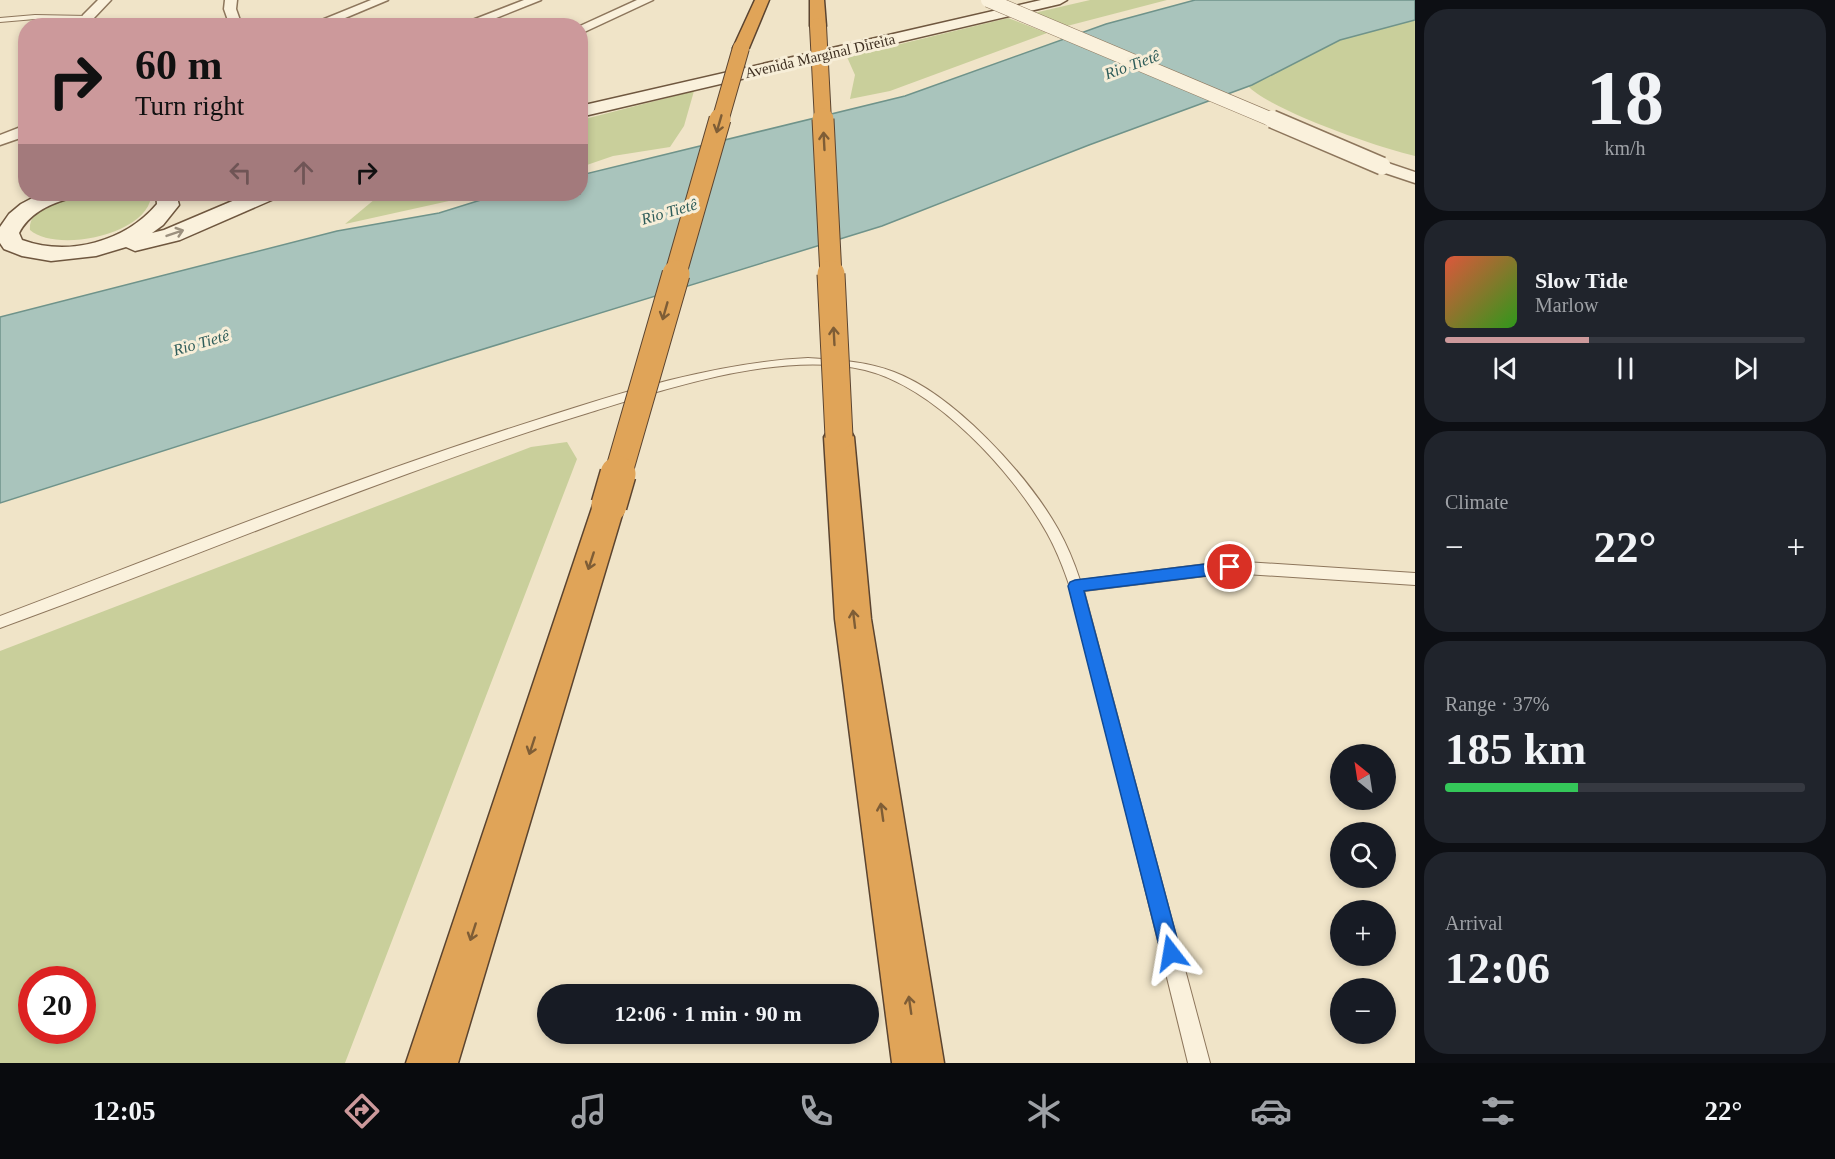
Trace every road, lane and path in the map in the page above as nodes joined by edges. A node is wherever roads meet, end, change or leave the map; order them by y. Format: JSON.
{"nodes":[{"id":1,"x":103,"y":0,"type":"edge"},
{"id":2,"x":231,"y":0,"type":"edge"},
{"id":3,"x":382,"y":0,"type":"edge"},
{"id":4,"x":535,"y":0,"type":"edge"},
{"id":5,"x":647,"y":0,"type":"edge"},
{"id":6,"x":762,"y":0,"type":"edge"},
{"id":7,"x":988,"y":0,"type":"edge"},
{"id":8,"x":1060,"y":0,"type":"edge"},
{"id":9,"x":741,"y":10,"type":"dead end"},
{"id":10,"x":818,"y":11,"type":"edge"},
{"id":11,"x":18,"y":18,"type":"edge"},
{"id":12,"x":23,"y":18,"type":"edge"},
{"id":13,"x":45,"y":18,"type":"edge"},
{"id":14,"x":89,"y":18,"type":"edge"},
{"id":15,"x":233,"y":18,"type":"edge"},
{"id":16,"x":334,"y":18,"type":"edge"},
{"id":17,"x":485,"y":18,"type":"edge"},
{"id":18,"x":0,"y":20,"type":"edge"},
{"id":19,"x":588,"y":26,"type":"edge"},
{"id":20,"x":742,"y":44,"type":"junction"},
{"id":21,"x":588,"y":107,"type":"edge"},
{"id":22,"x":18,"y":133,"type":"edge"},
{"id":23,"x":0,"y":140,"type":"edge"},
{"id":24,"x":1415,"y":178,"type":"edge"},
{"id":25,"x":36,"y":201,"type":"edge"},
{"id":26,"x":43,"y":201,"type":"edge"},
{"id":27,"x":167,"y":201,"type":"edge"},
{"id":28,"x":250,"y":201,"type":"edge"},
{"id":29,"x":0,"y":212,"type":"edge"},
{"id":30,"x":87,"y":251,"type":"junction"},
{"id":31,"x":10,"y":266,"type":"dead end"},
{"id":32,"x":1415,"y":579,"type":"edge"},
{"id":33,"x":1075,"y":586,"type":"junction"},
{"id":34,"x":0,"y":622,"type":"edge"},
{"id":35,"x":921,"y":1057,"type":"edge"},
{"id":36,"x":423,"y":1059,"type":"edge"},
{"id":37,"x":1199,"y":1063,"type":"edge"}],
"edges":[{"from":1,"to":14,"type":"street"},
{"from":2,"to":15,"type":"street"},
{"from":3,"to":16,"type":"street"},
{"from":4,"to":17,"type":"street"},
{"from":5,"to":19,"type":"street"},
{"from":6,"to":20,"type":"highway"},
{"from":7,"to":24,"type":"street","bridge":true},
{"from":8,"to":21,"type":"main road","name":"Avenida Marginal Direita"},
{"from":9,"to":20,"type":"highway"},
{"from":35,"to":10,"type":"highway","one_way":true,"bridge":true},
{"from":11,"to":18,"type":"lane"},
{"from":12,"to":13,"type":"lane"},
{"from":20,"to":36,"type":"highway","one_way":true,"bridge":true},
{"from":22,"to":23,"type":"street"},
{"from":25,"to":29,"type":"main road"},
{"from":26,"to":30,"type":"main road"},
{"from":27,"to":30,"type":"main road"},
{"from":30,"to":28,"type":"main road","one_way":true},
{"from":30,"to":31,"type":"main road"},
{"from":32,"to":33,"type":"lane"},
{"from":33,"to":34,"type":"lane"},
{"from":33,"to":37,"type":"lane"}]}
